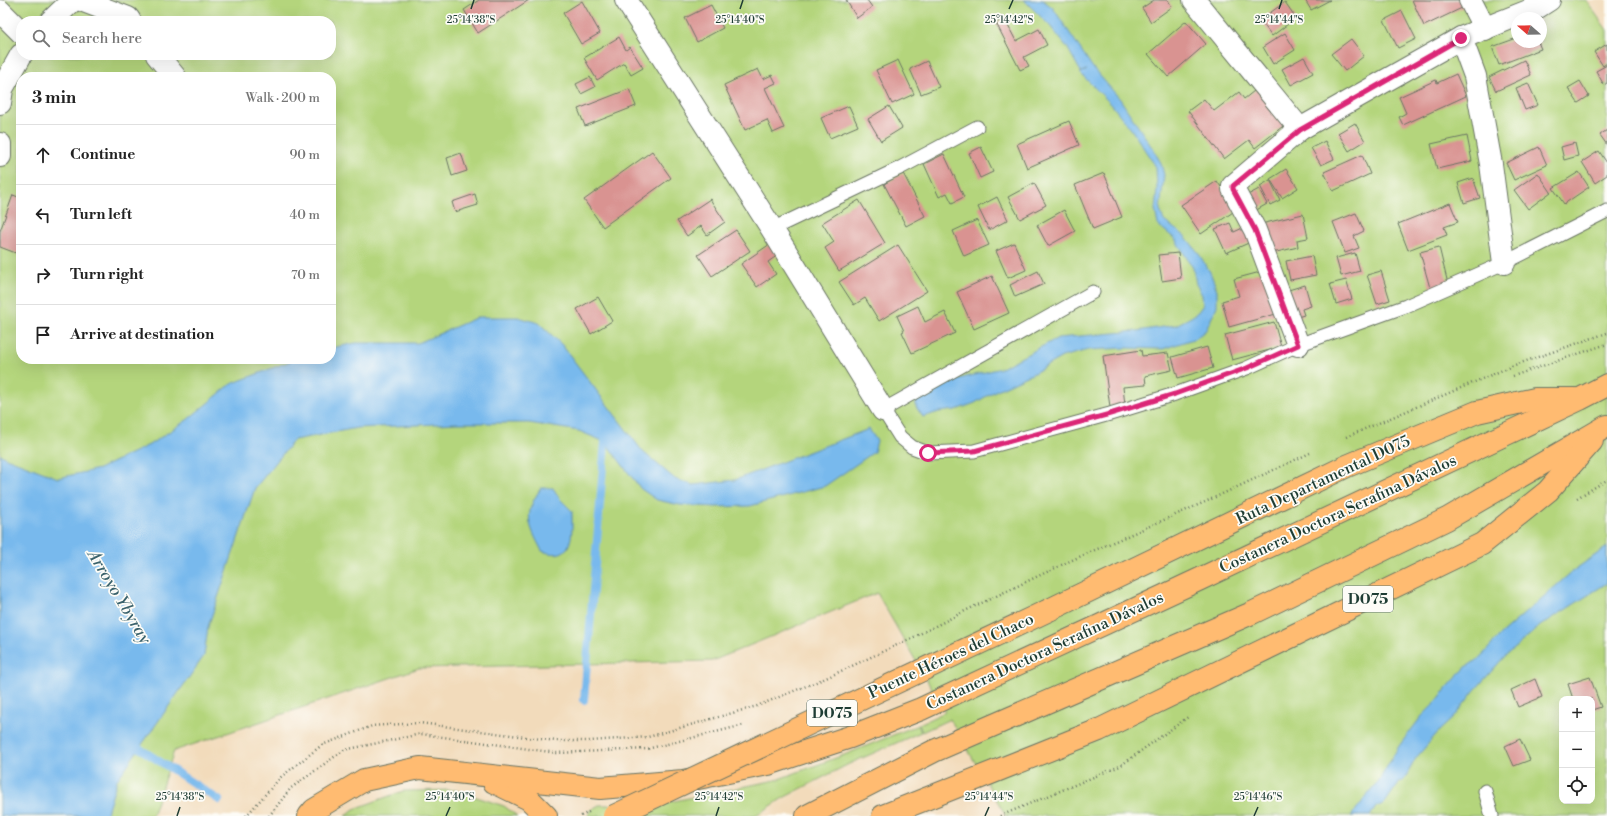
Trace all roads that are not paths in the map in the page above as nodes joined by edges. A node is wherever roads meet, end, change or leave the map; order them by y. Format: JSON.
{"nodes":[{"id":1,"x":74,"y":0,"type":"edge"},
{"id":2,"x":81,"y":0,"type":"edge"},
{"id":3,"x":626,"y":0,"type":"edge"},
{"id":4,"x":1194,"y":0,"type":"edge"},
{"id":5,"x":1470,"y":0,"type":"edge"},
{"id":6,"x":1550,"y":0,"type":"edge"},
{"id":7,"x":0,"y":11,"type":"edge"},
{"id":8,"x":56,"y":16,"type":"edge"},
{"id":9,"x":123,"y":16,"type":"edge"},
{"id":10,"x":16,"y":27,"type":"edge"},
{"id":11,"x":1485,"y":29,"type":"junction"},
{"id":12,"x":1461,"y":38,"type":"junction"},
{"id":13,"x":19,"y":60,"type":"edge"},
{"id":14,"x":162,"y":60,"type":"edge"},
{"id":15,"x":172,"y":72,"type":"edge"},
{"id":16,"x":0,"y":103,"type":"edge"},
{"id":17,"x":977,"y":127,"type":"dead end"},
{"id":18,"x":1300,"y":130,"type":"junction"},
{"id":19,"x":0,"y":144,"type":"edge"},
{"id":20,"x":0,"y":156,"type":"edge"},
{"id":21,"x":1607,"y":211,"type":"edge"},
{"id":22,"x":772,"y":229,"type":"junction"},
{"id":23,"x":1504,"y":263,"type":"junction"},
{"id":24,"x":1093,"y":292,"type":"dead end"},
{"id":25,"x":1298,"y":345,"type":"junction"},
{"id":26,"x":1607,"y":385,"type":"edge"},
{"id":27,"x":1580,"y":399,"type":"junction"},
{"id":28,"x":883,"y":410,"type":"junction"},
{"id":29,"x":1607,"y":425,"type":"edge"},
{"id":30,"x":1049,"y":610,"type":"joint"},
{"id":31,"x":478,"y":774,"type":"junction"},
{"id":32,"x":1485,"y":791,"type":"dead end"},
{"id":33,"x":308,"y":816,"type":"edge"},
{"id":34,"x":546,"y":816,"type":"edge"},
{"id":35,"x":614,"y":816,"type":"edge"},
{"id":36,"x":807,"y":816,"type":"edge"},
{"id":37,"x":884,"y":816,"type":"edge"},
{"id":38,"x":1492,"y":816,"type":"edge"}],
"edges":[{"from":1,"to":8,"type":"street"},
{"from":2,"to":9,"type":"street"},
{"from":3,"to":22,"type":"street"},
{"from":4,"to":18,"type":"street"},
{"from":5,"to":11,"type":"street"},
{"from":6,"to":11,"type":"street"},
{"from":7,"to":10,"type":"street"},
{"from":11,"to":12,"type":"street"},
{"from":12,"to":18,"type":"street"},
{"from":12,"to":23,"type":"street"},
{"from":13,"to":16,"type":"street"},
{"from":14,"to":15,"type":"street"},
{"from":17,"to":22,"type":"lane"},
{"from":18,"to":25,"type":"street"},
{"from":19,"to":20,"type":"street"},
{"from":21,"to":23,"type":"lane"},
{"from":22,"to":28,"type":"street"},
{"from":23,"to":25,"type":"lane"},
{"from":24,"to":28,"type":"lane"},
{"from":25,"to":28,"type":"lane"},
{"from":26,"to":27,"type":"highway","name":"Ruta Departamental D075","number":"D075"},
{"from":27,"to":30,"type":"highway","name":"Ruta Departamental D075","number":"D075"},
{"from":27,"to":31,"type":"highway","name":"Costanera Doctora Serafina Dávalos"},
{"from":29,"to":36,"type":"highway"},
{"from":29,"to":37,"type":"highway","number":"D075"},
{"from":30,"to":35,"type":"highway","name":"Puente Héroes del Chaco","number":"D075","bridge":true},
{"from":31,"to":33,"type":"highway","name":"Costanera Doctora Serafina Dávalos"},
{"from":31,"to":34,"type":"highway","name":"Costanera Doctora Serafina Dávalos"},
{"from":32,"to":38,"type":"lane"}]}
